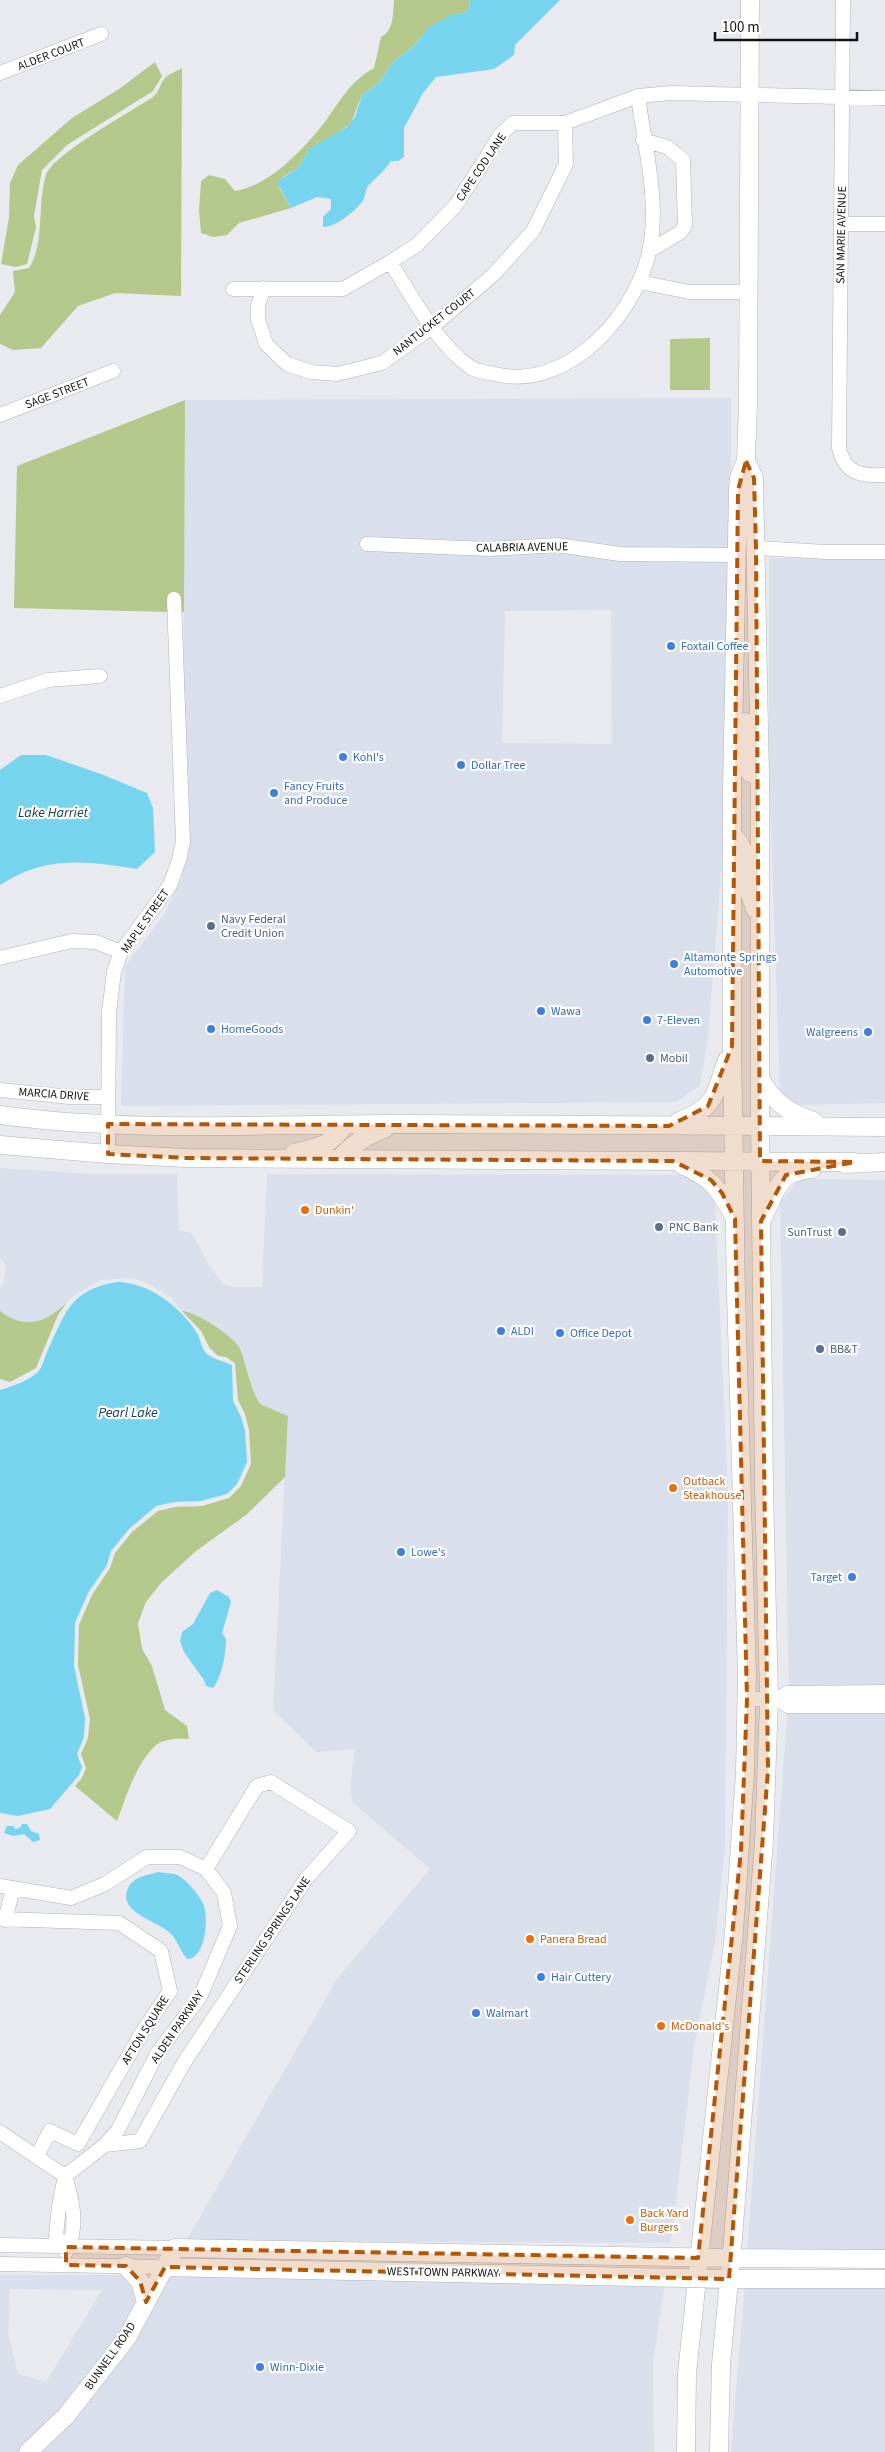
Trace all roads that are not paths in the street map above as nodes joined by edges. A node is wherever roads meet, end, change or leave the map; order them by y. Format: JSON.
{"nodes":[{"id":1,"x":750,"y":0,"type":"edge"},
{"id":2,"x":843,"y":0,"type":"edge"},
{"id":3,"x":101,"y":34,"type":"dead end"},
{"id":4,"x":0,"y":73,"type":"edge"},
{"id":5,"x":750,"y":95,"type":"junction"},
{"id":6,"x":638,"y":96,"type":"junction"},
{"id":7,"x":842,"y":97,"type":"junction"},
{"id":8,"x":885,"y":98,"type":"edge"},
{"id":9,"x":565,"y":123,"type":"junction"},
{"id":10,"x":643,"y":140,"type":"junction"},
{"id":11,"x":841,"y":224,"type":"junction"},
{"id":12,"x":885,"y":224,"type":"edge"},
{"id":13,"x":649,"y":251,"type":"junction"},
{"id":14,"x":390,"y":262,"type":"junction"},
{"id":15,"x":640,"y":282,"type":"junction"},
{"id":16,"x":264,"y":288,"type":"junction"},
{"id":17,"x":234,"y":289,"type":"dead end"},
{"id":18,"x":748,"y":292,"type":"junction"},
{"id":19,"x":432,"y":327,"type":"junction"},
{"id":20,"x":113,"y":371,"type":"dead end"},
{"id":21,"x":0,"y":415,"type":"edge"},
{"id":22,"x":746,"y":461,"type":"junction"},
{"id":23,"x":885,"y":476,"type":"edge"},
{"id":24,"x":738,"y":490,"type":"junction"},
{"id":25,"x":367,"y":544,"type":"dead end"},
{"id":26,"x":756,"y":548,"type":"junction"},
{"id":27,"x":885,"y":552,"type":"edge"},
{"id":28,"x":737,"y":555,"type":"junction"},
{"id":29,"x":174,"y":599,"type":"dead end"},
{"id":30,"x":758,"y":653,"type":"junction"},
{"id":31,"x":100,"y":676,"type":"dead end"},
{"id":32,"x":735,"y":676,"type":"junction"},
{"id":33,"x":0,"y":696,"type":"edge"},
{"id":34,"x":760,"y":778,"type":"junction"},
{"id":35,"x":732,"y":835,"type":"junction"},
{"id":36,"x":760,"y":926,"type":"junction"},
{"id":37,"x":121,"y":952,"type":"junction"},
{"id":38,"x":0,"y":958,"type":"edge"},
{"id":39,"x":732,"y":1046,"type":"junction"},
{"id":40,"x":760,"y":1078,"type":"junction"},
{"id":41,"x":0,"y":1090,"type":"edge"},
{"id":42,"x":108,"y":1097,"type":"junction"},
{"id":43,"x":0,"y":1115,"type":"edge"},
{"id":44,"x":108,"y":1124,"type":"junction"},
{"id":45,"x":344,"y":1124,"type":"junction"},
{"id":46,"x":396,"y":1124,"type":"junction"},
{"id":47,"x":669,"y":1126,"type":"junction"},
{"id":48,"x":734,"y":1126,"type":"junction"},
{"id":49,"x":760,"y":1126,"type":"junction"},
{"id":50,"x":831,"y":1126,"type":"junction"},
{"id":51,"x":885,"y":1126,"type":"edge"},
{"id":52,"x":0,"y":1144,"type":"edge"},
{"id":53,"x":108,"y":1154,"type":"junction"},
{"id":54,"x":272,"y":1159,"type":"junction"},
{"id":55,"x":339,"y":1159,"type":"junction"},
{"id":56,"x":734,"y":1160,"type":"junction"},
{"id":57,"x":673,"y":1161,"type":"junction"},
{"id":58,"x":760,"y":1161,"type":"junction"},
{"id":59,"x":855,"y":1162,"type":"junction"},
{"id":60,"x":885,"y":1162,"type":"edge"},
{"id":61,"x":735,"y":1219,"type":"junction"},
{"id":62,"x":761,"y":1221,"type":"junction"},
{"id":63,"x":740,"y":1430,"type":"junction"},
{"id":64,"x":764,"y":1487,"type":"junction"},
{"id":65,"x":885,"y":1692,"type":"edge"},
{"id":66,"x":747,"y":1699,"type":"junction"},
{"id":67,"x":773,"y":1699,"type":"junction"},
{"id":68,"x":885,"y":1706,"type":"edge"},
{"id":69,"x":208,"y":1865,"type":"junction"},
{"id":70,"x":6,"y":1888,"type":"edge"},
{"id":71,"x":2,"y":1915,"type":"edge"},
{"id":72,"x":734,"y":1932,"type":"junction"},
{"id":73,"x":730,"y":1977,"type":"junction"},
{"id":74,"x":753,"y":1984,"type":"junction"},
{"id":75,"x":749,"y":2024,"type":"junction"},
{"id":76,"x":118,"y":2128,"type":"junction"},
{"id":77,"x":0,"y":2132,"type":"edge"},
{"id":78,"x":145,"y":2134,"type":"junction"},
{"id":79,"x":105,"y":2145,"type":"junction"},
{"id":80,"x":36,"y":2156,"type":"junction"},
{"id":81,"x":65,"y":2176,"type":"junction"},
{"id":82,"x":0,"y":2245,"type":"edge"},
{"id":83,"x":66,"y":2246,"type":"junction"},
{"id":84,"x":175,"y":2248,"type":"junction"},
{"id":85,"x":698,"y":2258,"type":"junction"},
{"id":86,"x":731,"y":2258,"type":"junction"},
{"id":87,"x":885,"y":2259,"type":"edge"},
{"id":88,"x":0,"y":2264,"type":"edge"},
{"id":89,"x":66,"y":2265,"type":"junction"},
{"id":90,"x":126,"y":2266,"type":"junction"},
{"id":91,"x":165,"y":2267,"type":"junction"},
{"id":92,"x":697,"y":2278,"type":"junction"},
{"id":93,"x":729,"y":2279,"type":"junction"},
{"id":94,"x":885,"y":2279,"type":"edge"},
{"id":95,"x":146,"y":2302,"type":"junction"},
{"id":96,"x":28,"y":2452,"type":"edge"},
{"id":97,"x":686,"y":2452,"type":"edge"},
{"id":98,"x":719,"y":2452,"type":"edge"}],
"edges":[{"from":1,"to":5,"type":"main road"},
{"from":2,"to":7,"type":"street","name":"SAN MARIE AVENUE"},
{"from":3,"to":4,"type":"street","name":"ALDER COURT"},
{"from":5,"to":6,"type":"street","name":"CAPE COD LANE"},
{"from":5,"to":7,"type":"street","name":"CAPE COD LANE"},
{"from":5,"to":18,"type":"main road"},
{"from":6,"to":9,"type":"street","name":"CAPE COD LANE"},
{"from":6,"to":10,"type":"street"},
{"from":7,"to":8,"type":"street","name":"CAPE COD LANE"},
{"from":7,"to":11,"type":"street","name":"SAN MARIE AVENUE"},
{"from":9,"to":14,"type":"street","name":"CAPE COD LANE"},
{"from":9,"to":19,"type":"street","name":"NANTUCKET COURT"},
{"from":10,"to":13,"type":"street"},
{"from":10,"to":13,"type":"street"},
{"from":11,"to":12,"type":"street"},
{"from":11,"to":23,"type":"street","name":"SAN MARIE AVENUE"},
{"from":13,"to":15,"type":"street"},
{"from":14,"to":16,"type":"street","name":"CAPE COD LANE"},
{"from":14,"to":19,"type":"street"},
{"from":15,"to":18,"type":"street"},
{"from":15,"to":19,"type":"street"},
{"from":16,"to":17,"type":"street","name":"CAPE COD LANE"},
{"from":16,"to":19,"type":"street","name":"NANTUCKET COURT"},
{"from":18,"to":22,"type":"main road"},
{"from":20,"to":21,"type":"street","name":"SAGE STREET"},
{"from":22,"to":24,"type":"main road"},
{"from":22,"to":26,"type":"main road"},
{"from":24,"to":26,"type":"main road"},
{"from":24,"to":28,"type":"main road"},
{"from":25,"to":28,"type":"street","name":"CALABRIA AVENUE"},
{"from":26,"to":27,"type":"street"},
{"from":26,"to":30,"type":"main road"},
{"from":28,"to":30,"type":"main road"},
{"from":28,"to":32,"type":"main road"},
{"from":29,"to":37,"type":"street","name":"MAPLE STREET"},
{"from":30,"to":34,"type":"main road"},
{"from":31,"to":33,"type":"street"},
{"from":32,"to":34,"type":"main road"},
{"from":32,"to":35,"type":"main road"},
{"from":34,"to":36,"type":"main road"},
{"from":35,"to":36,"type":"main road"},
{"from":35,"to":39,"type":"main road"},
{"from":36,"to":40,"type":"main road"},
{"from":37,"to":38,"type":"street"},
{"from":37,"to":42,"type":"street","name":"MAPLE STREET"},
{"from":39,"to":47,"type":"main road"},
{"from":39,"to":48,"type":"main road"},
{"from":40,"to":49,"type":"main road"},
{"from":40,"to":50,"type":"main road"},
{"from":41,"to":42,"type":"street","name":"MARCIA DRIVE"},
{"from":42,"to":44,"type":"street","name":"MAPLE STREET"},
{"from":43,"to":44,"type":"main road"},
{"from":44,"to":45,"type":"main road"},
{"from":44,"to":53,"type":"street","name":"MAPLE STREET"},
{"from":45,"to":46,"type":"main road"},
{"from":45,"to":54,"type":"main road"},
{"from":46,"to":47,"type":"main road"},
{"from":46,"to":55,"type":"main road"},
{"from":47,"to":48,"type":"main road"},
{"from":48,"to":49,"type":"main road"},
{"from":48,"to":56,"type":"main road"},
{"from":49,"to":50,"type":"main road"},
{"from":49,"to":58,"type":"main road"},
{"from":50,"to":51,"type":"main road"},
{"from":52,"to":53,"type":"main road"},
{"from":53,"to":54,"type":"main road"},
{"from":54,"to":55,"type":"main road"},
{"from":55,"to":57,"type":"main road"},
{"from":56,"to":57,"type":"main road"},
{"from":56,"to":58,"type":"main road"},
{"from":56,"to":61,"type":"main road"},
{"from":57,"to":61,"type":"main road"},
{"from":58,"to":59,"type":"main road"},
{"from":58,"to":62,"type":"main road"},
{"from":59,"to":60,"type":"main road"},
{"from":59,"to":62,"type":"main road"},
{"from":61,"to":63,"type":"main road"},
{"from":62,"to":64,"type":"main road"},
{"from":63,"to":64,"type":"main road"},
{"from":63,"to":66,"type":"main road"},
{"from":64,"to":67,"type":"main road"},
{"from":65,"to":67,"type":"street"},
{"from":66,"to":67,"type":"street"},
{"from":66,"to":72,"type":"main road"},
{"from":67,"to":68,"type":"street"},
{"from":67,"to":74,"type":"main road"},
{"from":69,"to":70,"type":"street","name":"ALDEN PARKWAY"},
{"from":69,"to":76,"type":"street","name":"ALDEN PARKWAY"},
{"from":69,"to":78,"type":"street","name":"STERLING SPRINGS LANE"},
{"from":70,"to":71,"type":"street","name":"AFTON SQUARE"},
{"from":71,"to":80,"type":"street","name":"AFTON SQUARE"},
{"from":72,"to":73,"type":"main road"},
{"from":72,"to":74,"type":"main road"},
{"from":73,"to":75,"type":"main road"},
{"from":73,"to":85,"type":"main road"},
{"from":74,"to":75,"type":"main road"},
{"from":75,"to":86,"type":"main road"},
{"from":76,"to":78,"type":"street"},
{"from":76,"to":79,"type":"street","name":"ALDEN PARKWAY"},
{"from":77,"to":80,"type":"street"},
{"from":78,"to":79,"type":"street"},
{"from":79,"to":81,"type":"street","name":"ALDEN PARKWAY"},
{"from":80,"to":81,"type":"street"},
{"from":81,"to":83,"type":"street"},
{"from":82,"to":83,"type":"street","name":"WEST TOWN PARKWAY"},
{"from":83,"to":84,"type":"street","name":"WEST TOWN PARKWAY"},
{"from":83,"to":89,"type":"street"},
{"from":84,"to":85,"type":"main road","name":"WEST TOWN PARKWAY"},
{"from":84,"to":91,"type":"main road","name":"BUNNELL ROAD"},
{"from":85,"to":86,"type":"main road","name":"WEST TOWN PARKWAY"},
{"from":85,"to":92,"type":"main road"},
{"from":86,"to":87,"type":"main road","name":"WEST TOWN PARKWAY"},
{"from":86,"to":93,"type":"main road"},
{"from":88,"to":89,"type":"street","name":"WEST TOWN PARKWAY"},
{"from":89,"to":90,"type":"street","name":"WEST TOWN PARKWAY"},
{"from":90,"to":91,"type":"street","name":"WEST TOWN PARKWAY"},
{"from":90,"to":95,"type":"main road"},
{"from":91,"to":92,"type":"main road","name":"WEST TOWN PARKWAY"},
{"from":91,"to":95,"type":"main road","name":"BUNNELL ROAD"},
{"from":92,"to":93,"type":"main road","name":"WEST TOWN PARKWAY"},
{"from":92,"to":97,"type":"main road"},
{"from":93,"to":94,"type":"main road","name":"WEST TOWN PARKWAY"},
{"from":93,"to":98,"type":"main road"},
{"from":95,"to":96,"type":"main road","name":"BUNNELL ROAD"}]}
